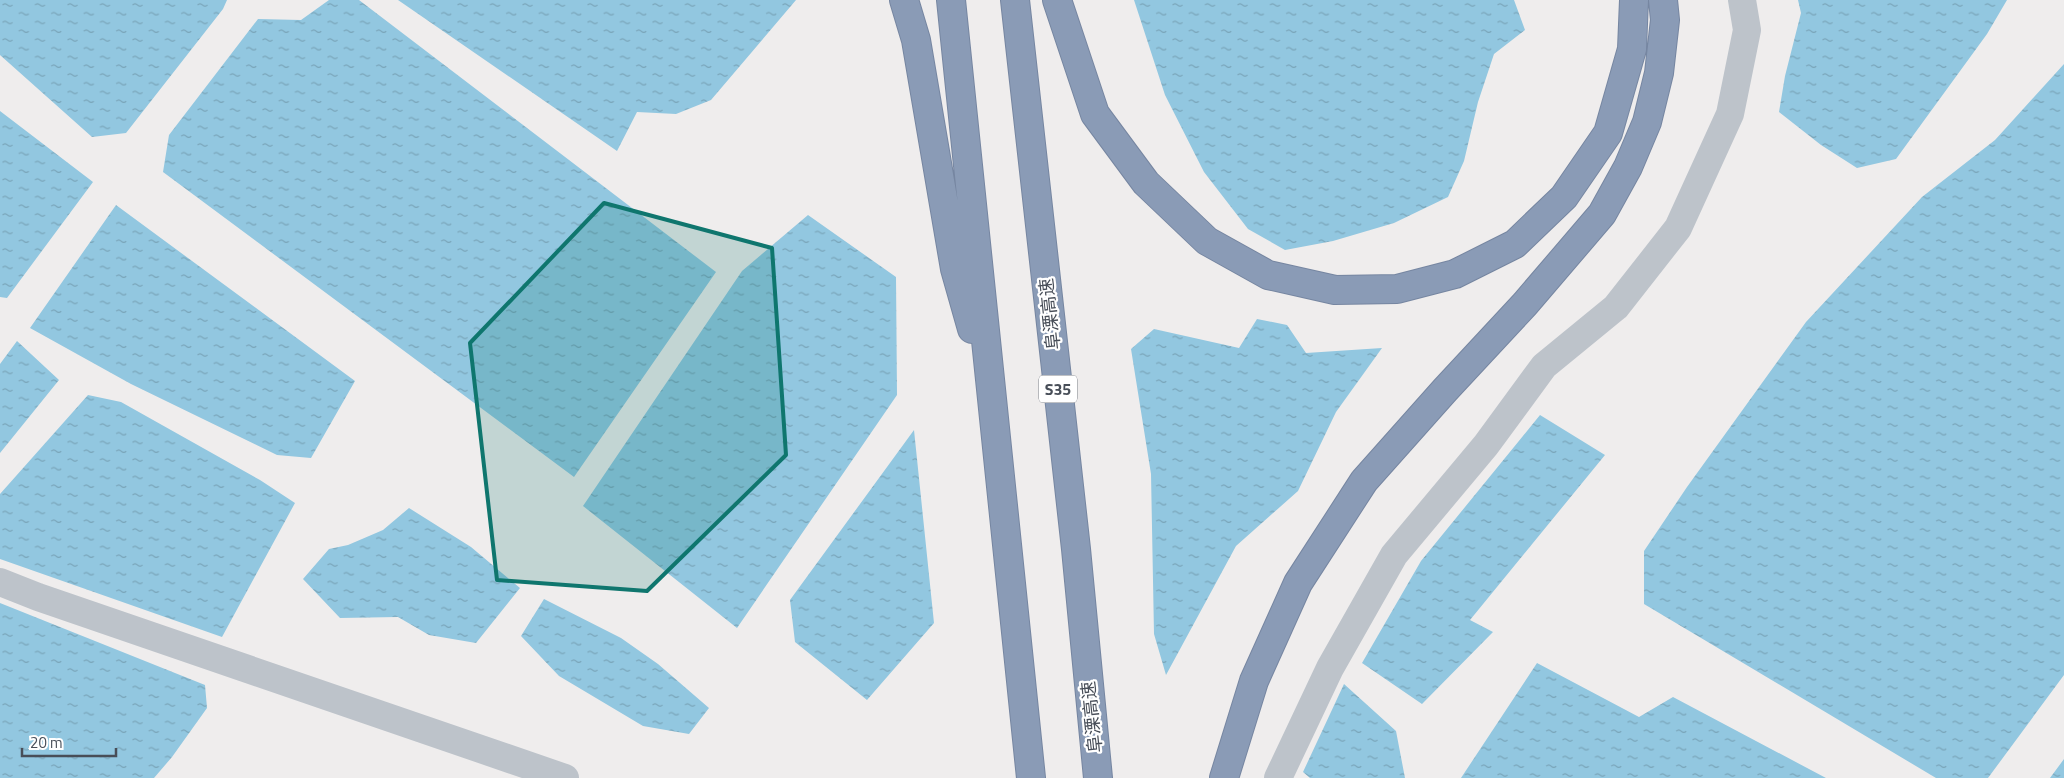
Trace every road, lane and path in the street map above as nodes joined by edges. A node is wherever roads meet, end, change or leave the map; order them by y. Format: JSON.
{"nodes":[{"id":1,"x":904,"y":0,"type":"edge"},
{"id":2,"x":951,"y":0,"type":"edge"},
{"id":3,"x":1015,"y":0,"type":"edge"},
{"id":4,"x":1057,"y":0,"type":"edge"},
{"id":5,"x":1634,"y":0,"type":"edge"},
{"id":6,"x":1663,"y":0,"type":"edge"},
{"id":7,"x":1742,"y":0,"type":"edge"},
{"id":8,"x":992,"y":401,"type":"junction"},
{"id":9,"x":0,"y":582,"type":"edge"},
{"id":10,"x":564,"y":778,"type":"edge"},
{"id":11,"x":1031,"y":778,"type":"edge"},
{"id":12,"x":1098,"y":778,"type":"edge"},
{"id":13,"x":1224,"y":778,"type":"edge"},
{"id":14,"x":1278,"y":778,"type":"edge"}],
"edges":[{"from":1,"to":8,"type":"highway"},
{"from":2,"to":8,"type":"highway"},
{"from":3,"to":12,"type":"highway","name":"阜溧高速","number":"S35"},
{"from":4,"to":5,"type":"highway"},
{"from":6,"to":13,"type":"highway"},
{"from":7,"to":14,"type":"street"},
{"from":8,"to":11,"type":"highway"},
{"from":9,"to":10,"type":"street"}]}
